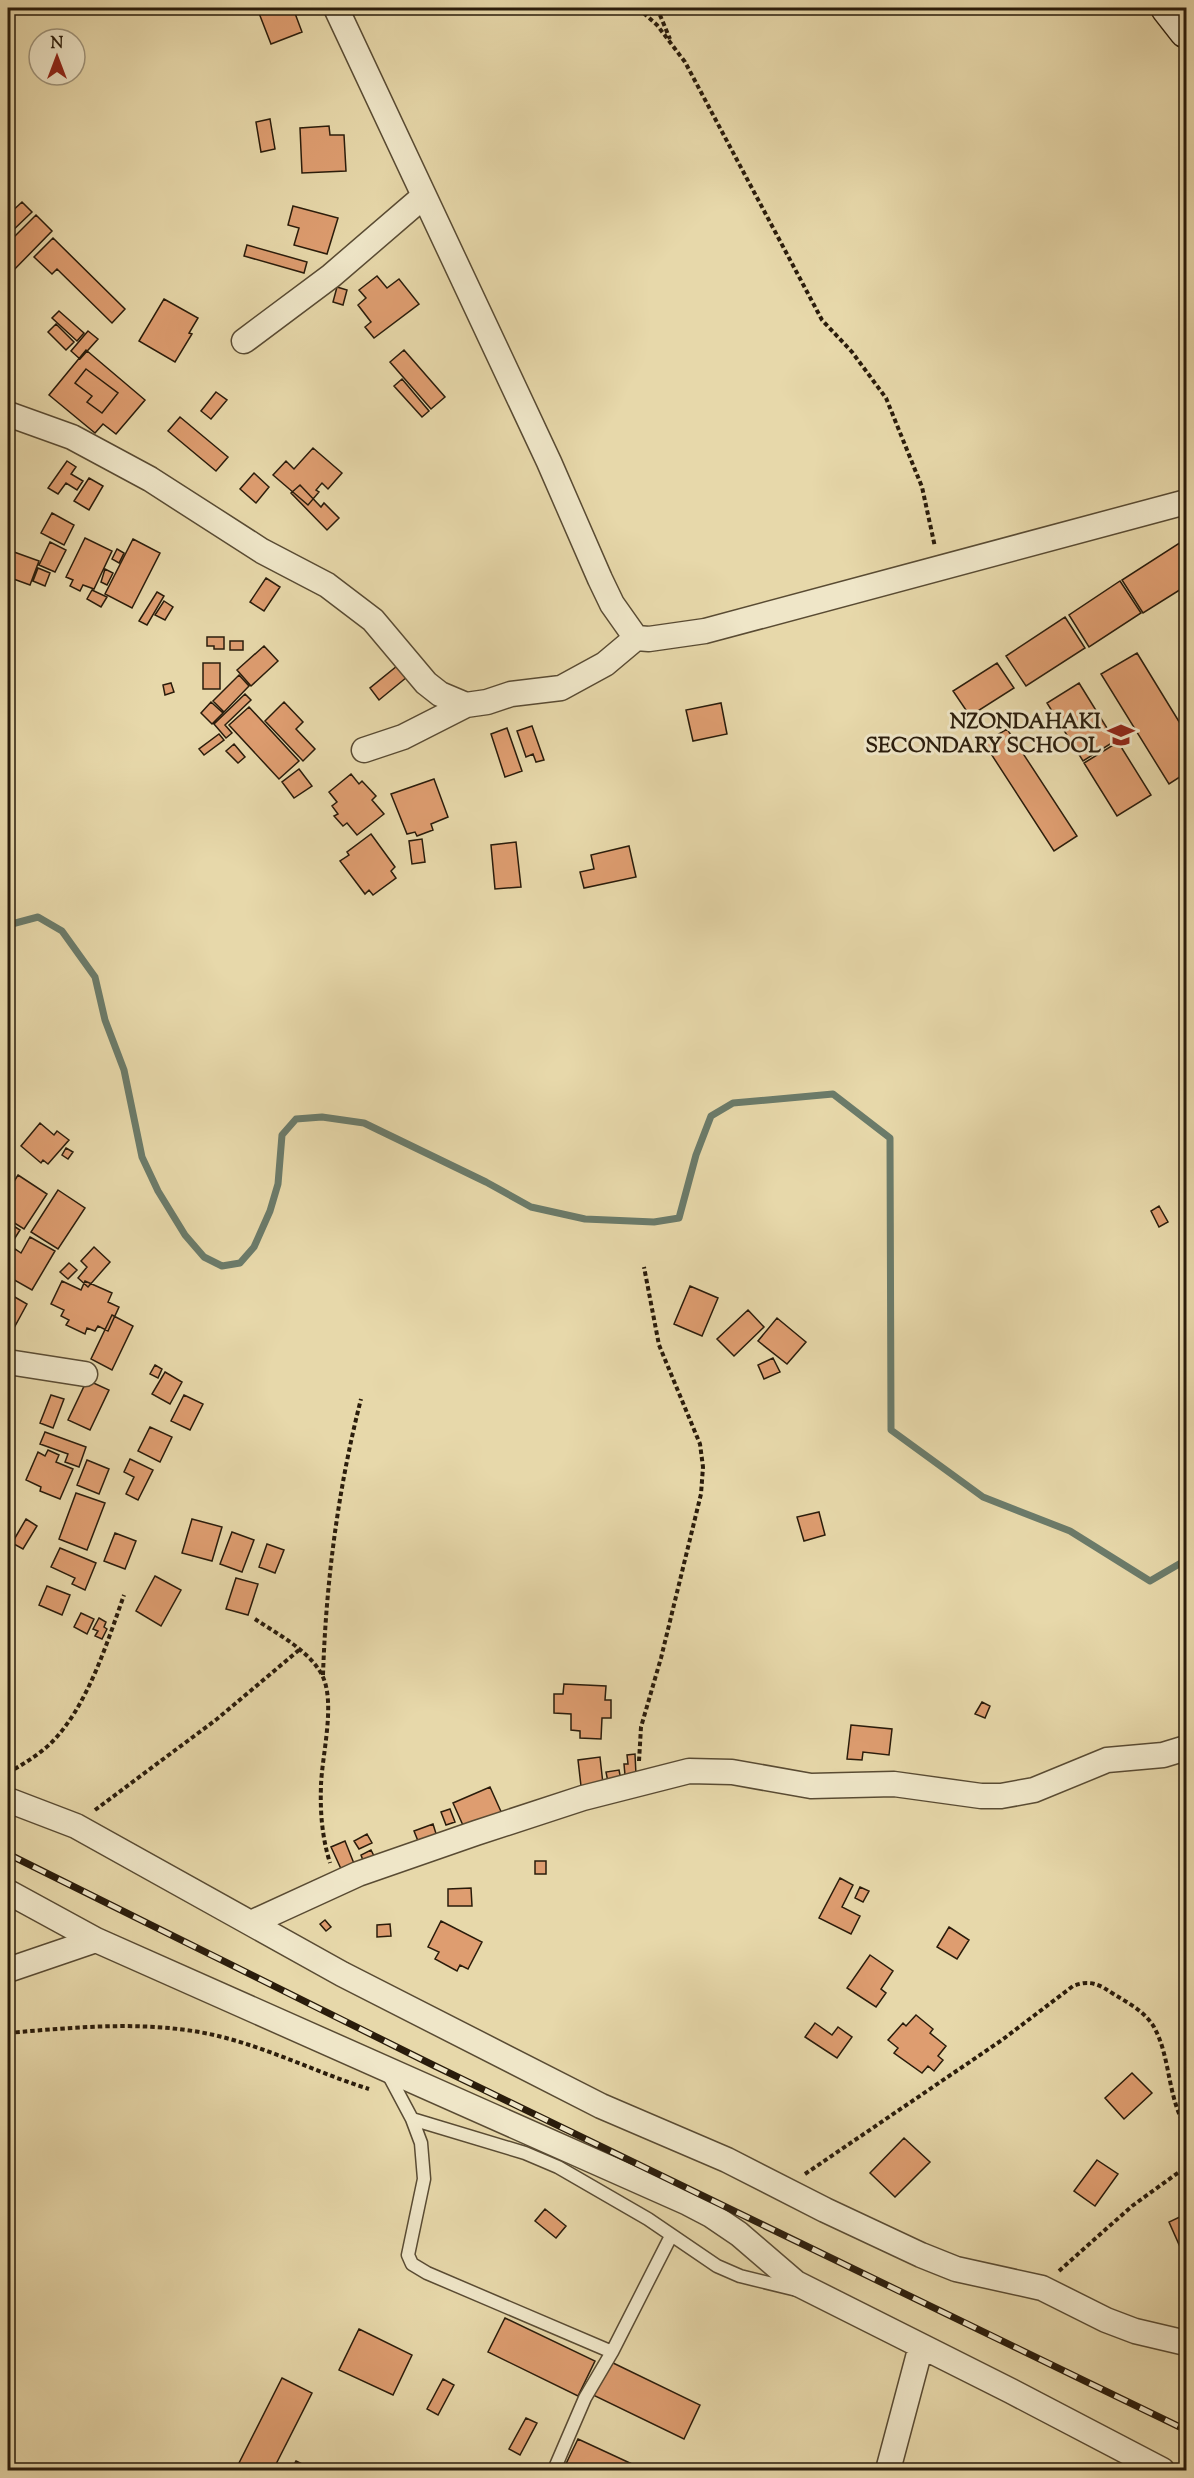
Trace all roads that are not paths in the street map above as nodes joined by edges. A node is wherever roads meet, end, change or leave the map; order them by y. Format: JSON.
{"nodes":[{"id":1,"x":336,"y":8,"type":"edge"},
{"id":2,"x":1168,"y":8,"type":"edge"},
{"id":3,"x":1186,"y":31,"type":"edge"},
{"id":4,"x":424,"y":196,"type":"junction"},
{"id":5,"x":244,"y":342,"type":"dead end"},
{"id":6,"x":8,"y":414,"type":"edge"},
{"id":7,"x":1186,"y":502,"type":"edge"},
{"id":8,"x":636,"y":638,"type":"junction"},
{"id":9,"x":466,"y":705,"type":"junction"},
{"id":10,"x":364,"y":750,"type":"dead end"},
{"id":11,"x":8,"y":1362,"type":"edge"},
{"id":12,"x":85,"y":1374,"type":"dead end"},
{"id":13,"x":1186,"y":1748,"type":"edge"},
{"id":14,"x":8,"y":1800,"type":"edge"},
{"id":15,"x":8,"y":1892,"type":"edge"},
{"id":16,"x":251,"y":1923,"type":"junction"},
{"id":17,"x":96,"y":1940,"type":"junction"},
{"id":18,"x":8,"y":1970,"type":"edge"},
{"id":19,"x":385,"y":2069,"type":"junction"},
{"id":20,"x":412,"y":2119,"type":"junction"},
{"id":21,"x":671,"y":2236,"type":"junction"},
{"id":22,"x":820,"y":2295,"type":"junction"},
{"id":23,"x":1186,"y":2343,"type":"edge"},
{"id":24,"x":921,"y":2346,"type":"junction"},
{"id":25,"x":612,"y":2352,"type":"junction"},
{"id":26,"x":554,"y":2470,"type":"edge"},
{"id":27,"x":888,"y":2470,"type":"edge"},
{"id":28,"x":1162,"y":2470,"type":"edge"}],
"edges":[{"from":1,"to":4,"type":"street"},
{"from":2,"to":3,"type":"street"},
{"from":4,"to":5,"type":"street"},
{"from":4,"to":8,"type":"street"},
{"from":6,"to":9,"type":"street"},
{"from":7,"to":8,"type":"street"},
{"from":8,"to":9,"type":"street"},
{"from":9,"to":10,"type":"street"},
{"from":11,"to":12,"type":"street"},
{"from":13,"to":16,"type":"street"},
{"from":14,"to":16,"type":"street"},
{"from":15,"to":17,"type":"street"},
{"from":16,"to":23,"type":"street"},
{"from":17,"to":18,"type":"street"},
{"from":17,"to":19,"type":"street"},
{"from":19,"to":20,"type":"lane"},
{"from":19,"to":22,"type":"street"},
{"from":20,"to":21,"type":"lane"},
{"from":20,"to":25,"type":"lane"},
{"from":21,"to":22,"type":"lane"},
{"from":21,"to":25,"type":"lane"},
{"from":22,"to":24,"type":"street"},
{"from":24,"to":27,"type":"street"},
{"from":24,"to":28,"type":"street"},
{"from":25,"to":26,"type":"lane"}]}
